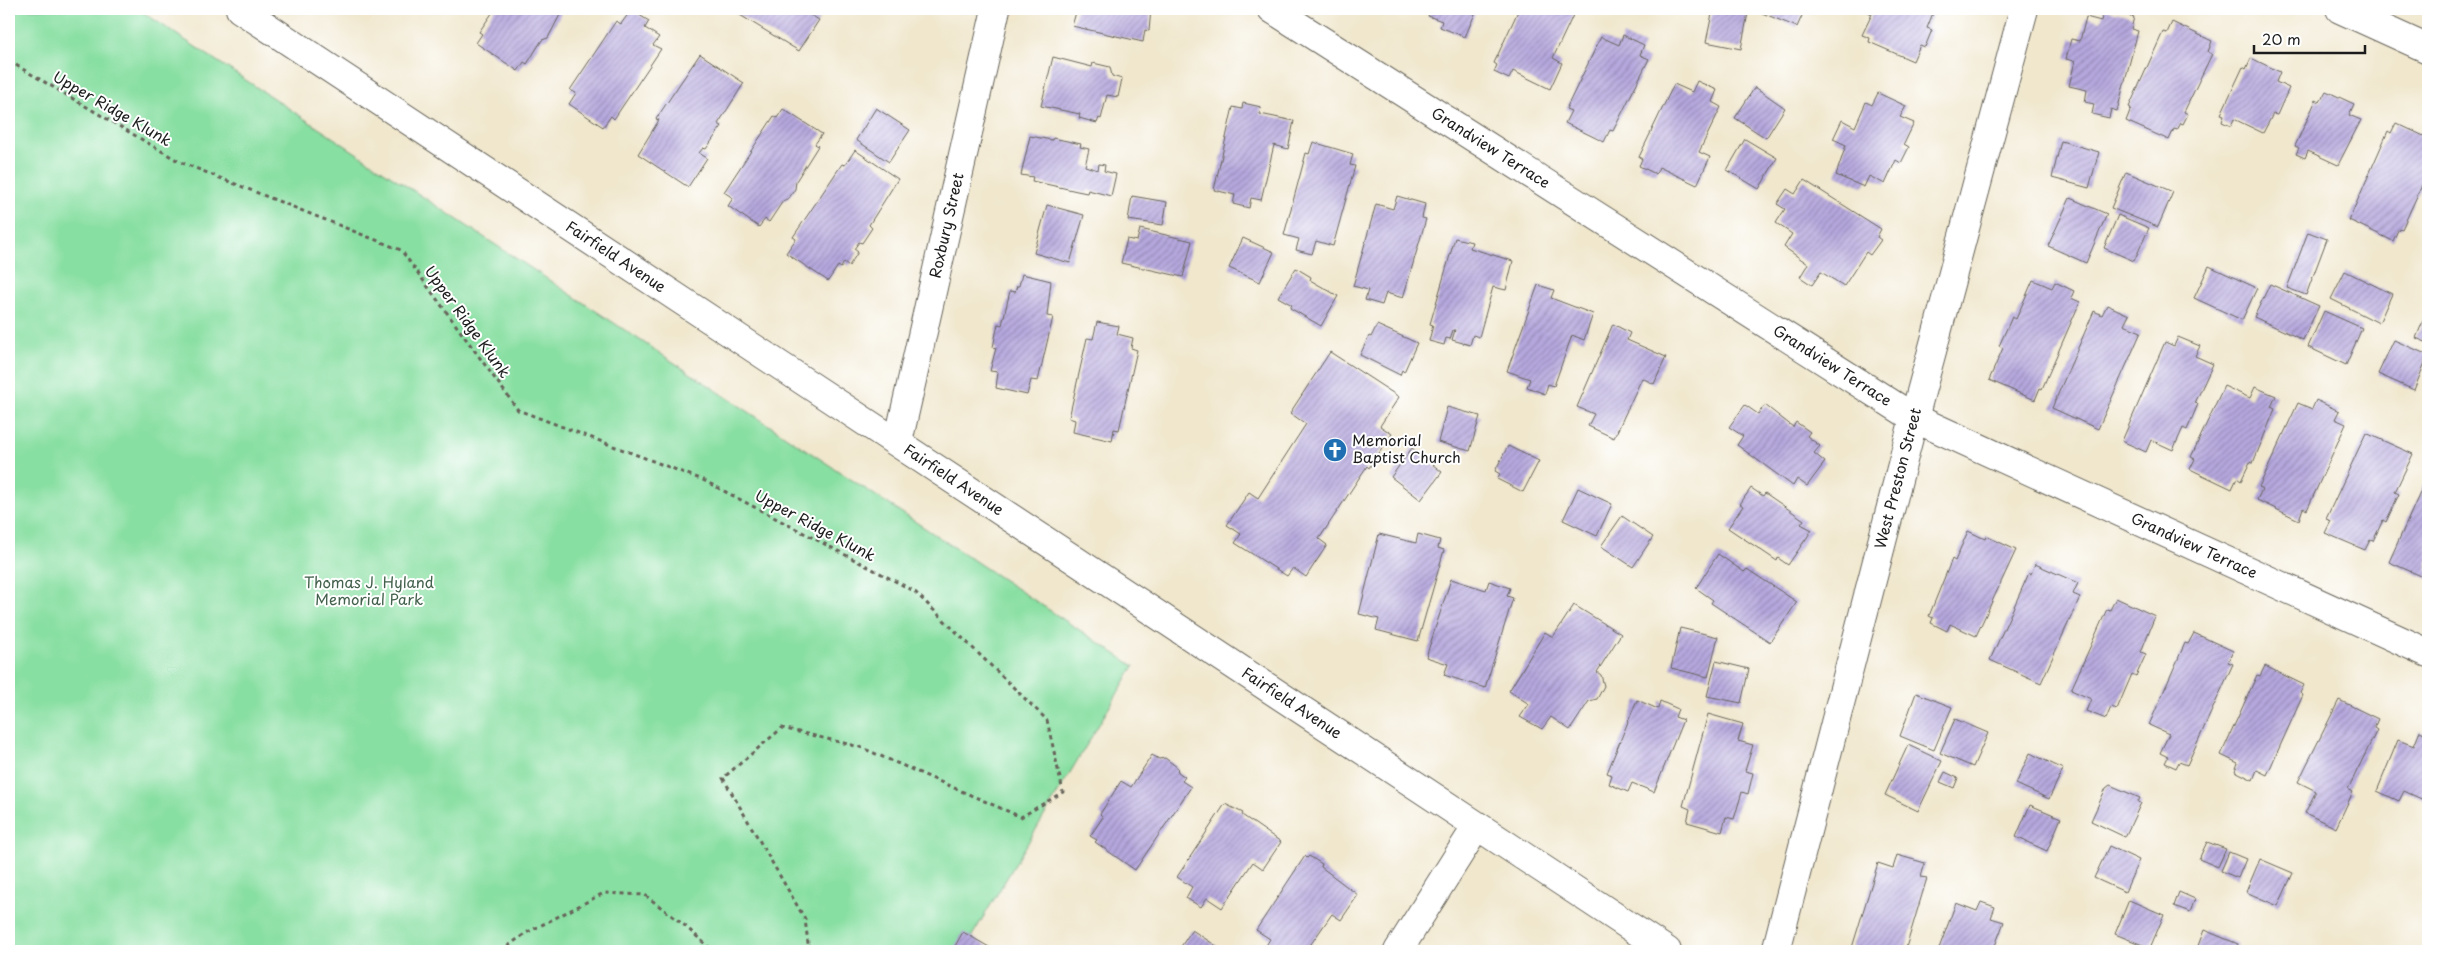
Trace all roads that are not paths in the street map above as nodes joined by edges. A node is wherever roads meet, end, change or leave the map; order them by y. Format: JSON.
{"nodes":[{"id":1,"x":240,"y":9,"type":"edge"},
{"id":2,"x":996,"y":9,"type":"edge"},
{"id":3,"x":1272,"y":9,"type":"edge"},
{"id":4,"x":2024,"y":9,"type":"edge"},
{"id":5,"x":2340,"y":9,"type":"edge"},
{"id":6,"x":2428,"y":49,"type":"edge"},
{"id":7,"x":1914,"y":418,"type":"junction"},
{"id":8,"x":898,"y":442,"type":"junction"},
{"id":9,"x":2428,"y":653,"type":"edge"},
{"id":10,"x":1477,"y":826,"type":"junction"},
{"id":11,"x":1398,"y":951,"type":"edge"},
{"id":12,"x":1667,"y":951,"type":"edge"},
{"id":13,"x":1776,"y":951,"type":"edge"}],
"edges":[{"from":1,"to":8,"type":"street","name":"Fairfield Avenue"},
{"from":2,"to":8,"type":"street","name":"Roxbury Street"},
{"from":3,"to":7,"type":"street","name":"Grandview Terrace"},
{"from":4,"to":7,"type":"street","name":"West Preston Street"},
{"from":5,"to":6,"type":"street"},
{"from":7,"to":9,"type":"street","name":"Grandview Terrace"},
{"from":7,"to":13,"type":"street","name":"West Preston Street"},
{"from":8,"to":10,"type":"street","name":"Fairfield Avenue"},
{"from":10,"to":11,"type":"street"},
{"from":10,"to":12,"type":"street","name":"Fairfield Avenue"}]}
